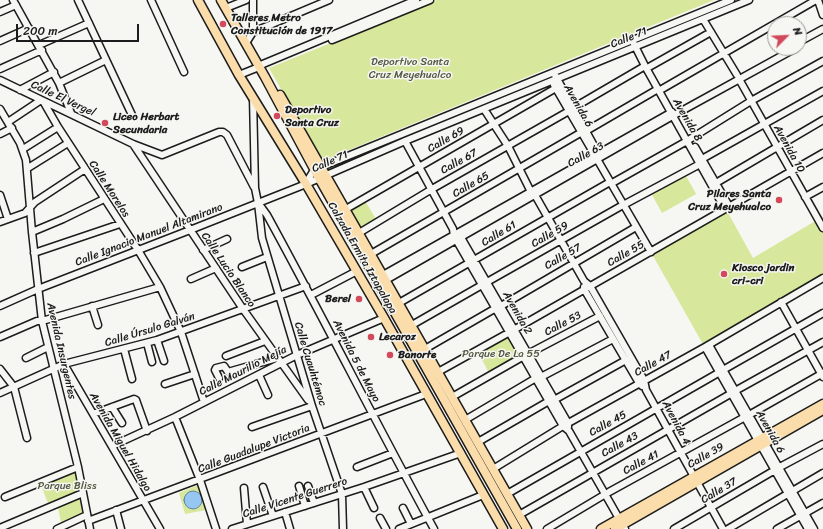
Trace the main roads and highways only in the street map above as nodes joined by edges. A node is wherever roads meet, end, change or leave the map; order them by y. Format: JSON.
{"nodes":[{"id":1,"x":198,"y":0,"type":"edge"},
{"id":2,"x":221,"y":0,"type":"edge"},
{"id":3,"x":322,"y":176,"type":"junction"},
{"id":4,"x":823,"y":404,"type":"edge"},
{"id":5,"x":823,"y":410,"type":"edge"},
{"id":6,"x":761,"y":442,"type":"junction"},
{"id":7,"x":620,"y":525,"type":"edge"},
{"id":8,"x":502,"y":529,"type":"edge"},
{"id":9,"x":517,"y":529,"type":"edge"},
{"id":10,"x":527,"y":529,"type":"edge"},
{"id":11,"x":601,"y":529,"type":"edge"}],
"edges":[{"from":1,"to":8,"type":"main road","name":"Calzada Ermita Iztapalapa"},
{"from":2,"to":3,"type":"main road","name":"Calzada Ermita Iztapalapa"},
{"from":3,"to":9,"type":"main road","name":"Calzada Ermita Iztapalapa"},
{"from":3,"to":10,"type":"main road","name":"Calzada Ermita Iztapalapa"},
{"from":4,"to":6,"type":"main road","name":"Calle 39"},
{"from":5,"to":6,"type":"main road","name":"Calle 39"},
{"from":6,"to":7,"type":"main road","name":"Calle 39"},
{"from":7,"to":11,"type":"main road","name":"Calle 39"}]}
